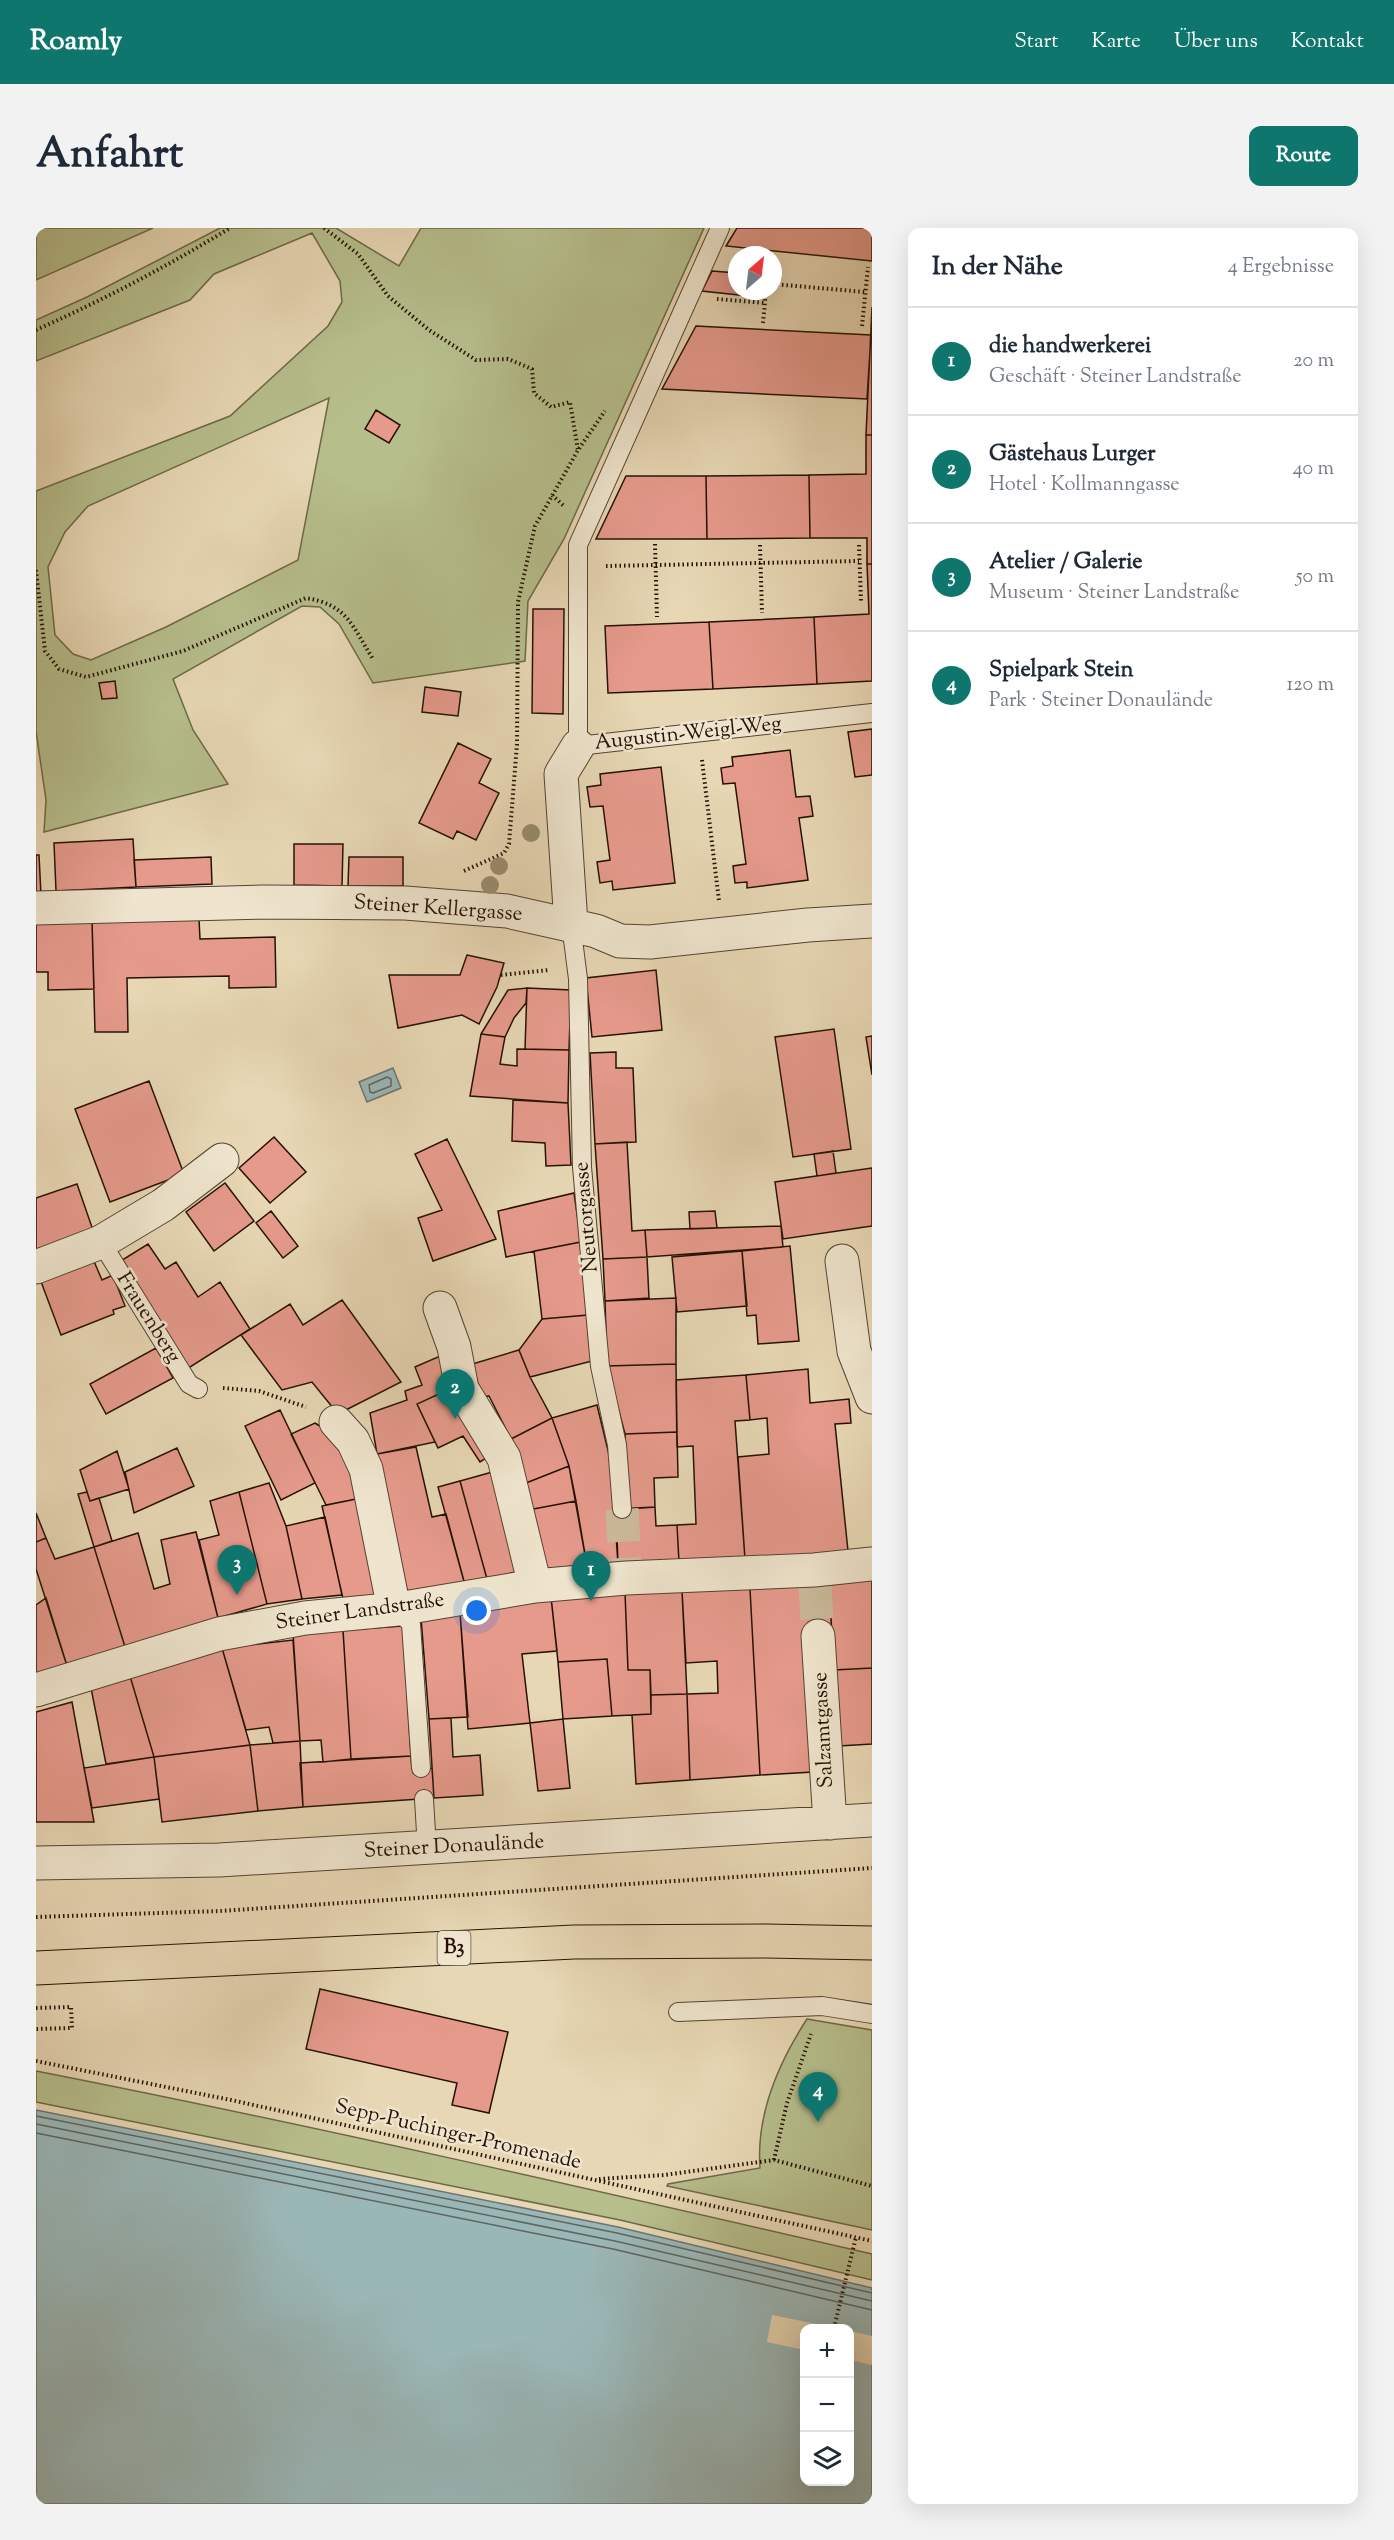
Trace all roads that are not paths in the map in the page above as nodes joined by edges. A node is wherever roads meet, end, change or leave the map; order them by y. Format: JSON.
{"nodes":[{"id":1,"x":720,"y":228,"type":"edge"},
{"id":2,"x":872,"y":713,"type":"edge"},
{"id":3,"x":578,"y":746,"type":"junction"},
{"id":4,"x":36,"y":908,"type":"edge"},
{"id":5,"x":872,"y":921,"type":"edge"},
{"id":6,"x":572,"y":924,"type":"junction"},
{"id":7,"x":222,"y":1160,"type":"dead end"},
{"id":8,"x":101,"y":1242,"type":"junction"},
{"id":9,"x":842,"y":1261,"type":"dead end"},
{"id":10,"x":36,"y":1267,"type":"edge"},
{"id":11,"x":440,"y":1308,"type":"dead end"},
{"id":12,"x":198,"y":1389,"type":"road end"},
{"id":13,"x":872,"y":1397,"type":"edge"},
{"id":14,"x":336,"y":1422,"type":"road end"},
{"id":15,"x":622,"y":1509,"type":"tunnel mouth"},
{"id":16,"x":872,"y":1563,"type":"edge"},
{"id":17,"x":535,"y":1586,"type":"junction"},
{"id":18,"x":398,"y":1609,"type":"junction"},
{"id":19,"x":818,"y":1636,"type":"tunnel mouth"},
{"id":20,"x":36,"y":1690,"type":"edge"},
{"id":21,"x":421,"y":1768,"type":"dead end"},
{"id":22,"x":424,"y":1799,"type":"dead end"},
{"id":23,"x":872,"y":1820,"type":"edge"},
{"id":24,"x":830,"y":1823,"type":"junction"},
{"id":25,"x":427,"y":1849,"type":"junction"},
{"id":26,"x":36,"y":1863,"type":"edge"},
{"id":27,"x":872,"y":1943,"type":"edge"},
{"id":28,"x":36,"y":1968,"type":"edge"},
{"id":29,"x":678,"y":2012,"type":"dead end"},
{"id":30,"x":872,"y":2014,"type":"edge"}],
"edges":[{"from":1,"to":3,"type":"lane"},
{"from":2,"to":3,"type":"lane","name":"Augustin-Weigl-Weg"},
{"from":3,"to":6,"type":"street","name":"Augustin-Weigl-Weg"},
{"from":4,"to":6,"type":"street","name":"Steiner Kellergasse"},
{"from":5,"to":6,"type":"street","name":"Steiner Kellergasse"},
{"from":6,"to":15,"type":"lane","name":"Neutorgasse"},
{"from":7,"to":8,"type":"street"},
{"from":8,"to":10,"type":"street"},
{"from":8,"to":12,"type":"lane","name":"Frauenberg"},
{"from":9,"to":13,"type":"street"},
{"from":11,"to":17,"type":"street"},
{"from":14,"to":18,"type":"street"},
{"from":16,"to":17,"type":"street","name":"Steiner Landstraße"},
{"from":17,"to":18,"type":"street","name":"Steiner Landstraße"},
{"from":18,"to":20,"type":"street","name":"Steiner Landstraße"},
{"from":18,"to":21,"type":"lane"},
{"from":19,"to":24,"type":"street","name":"Salzamtgasse"},
{"from":22,"to":25,"type":"lane"},
{"from":23,"to":24,"type":"street","name":"Steiner Donaulände"},
{"from":24,"to":25,"type":"street","name":"Steiner Donaulände"},
{"from":25,"to":26,"type":"street","name":"Steiner Donaulände"},
{"from":27,"to":28,"type":"main road","number":"B3"},
{"from":29,"to":30,"type":"lane"}]}
